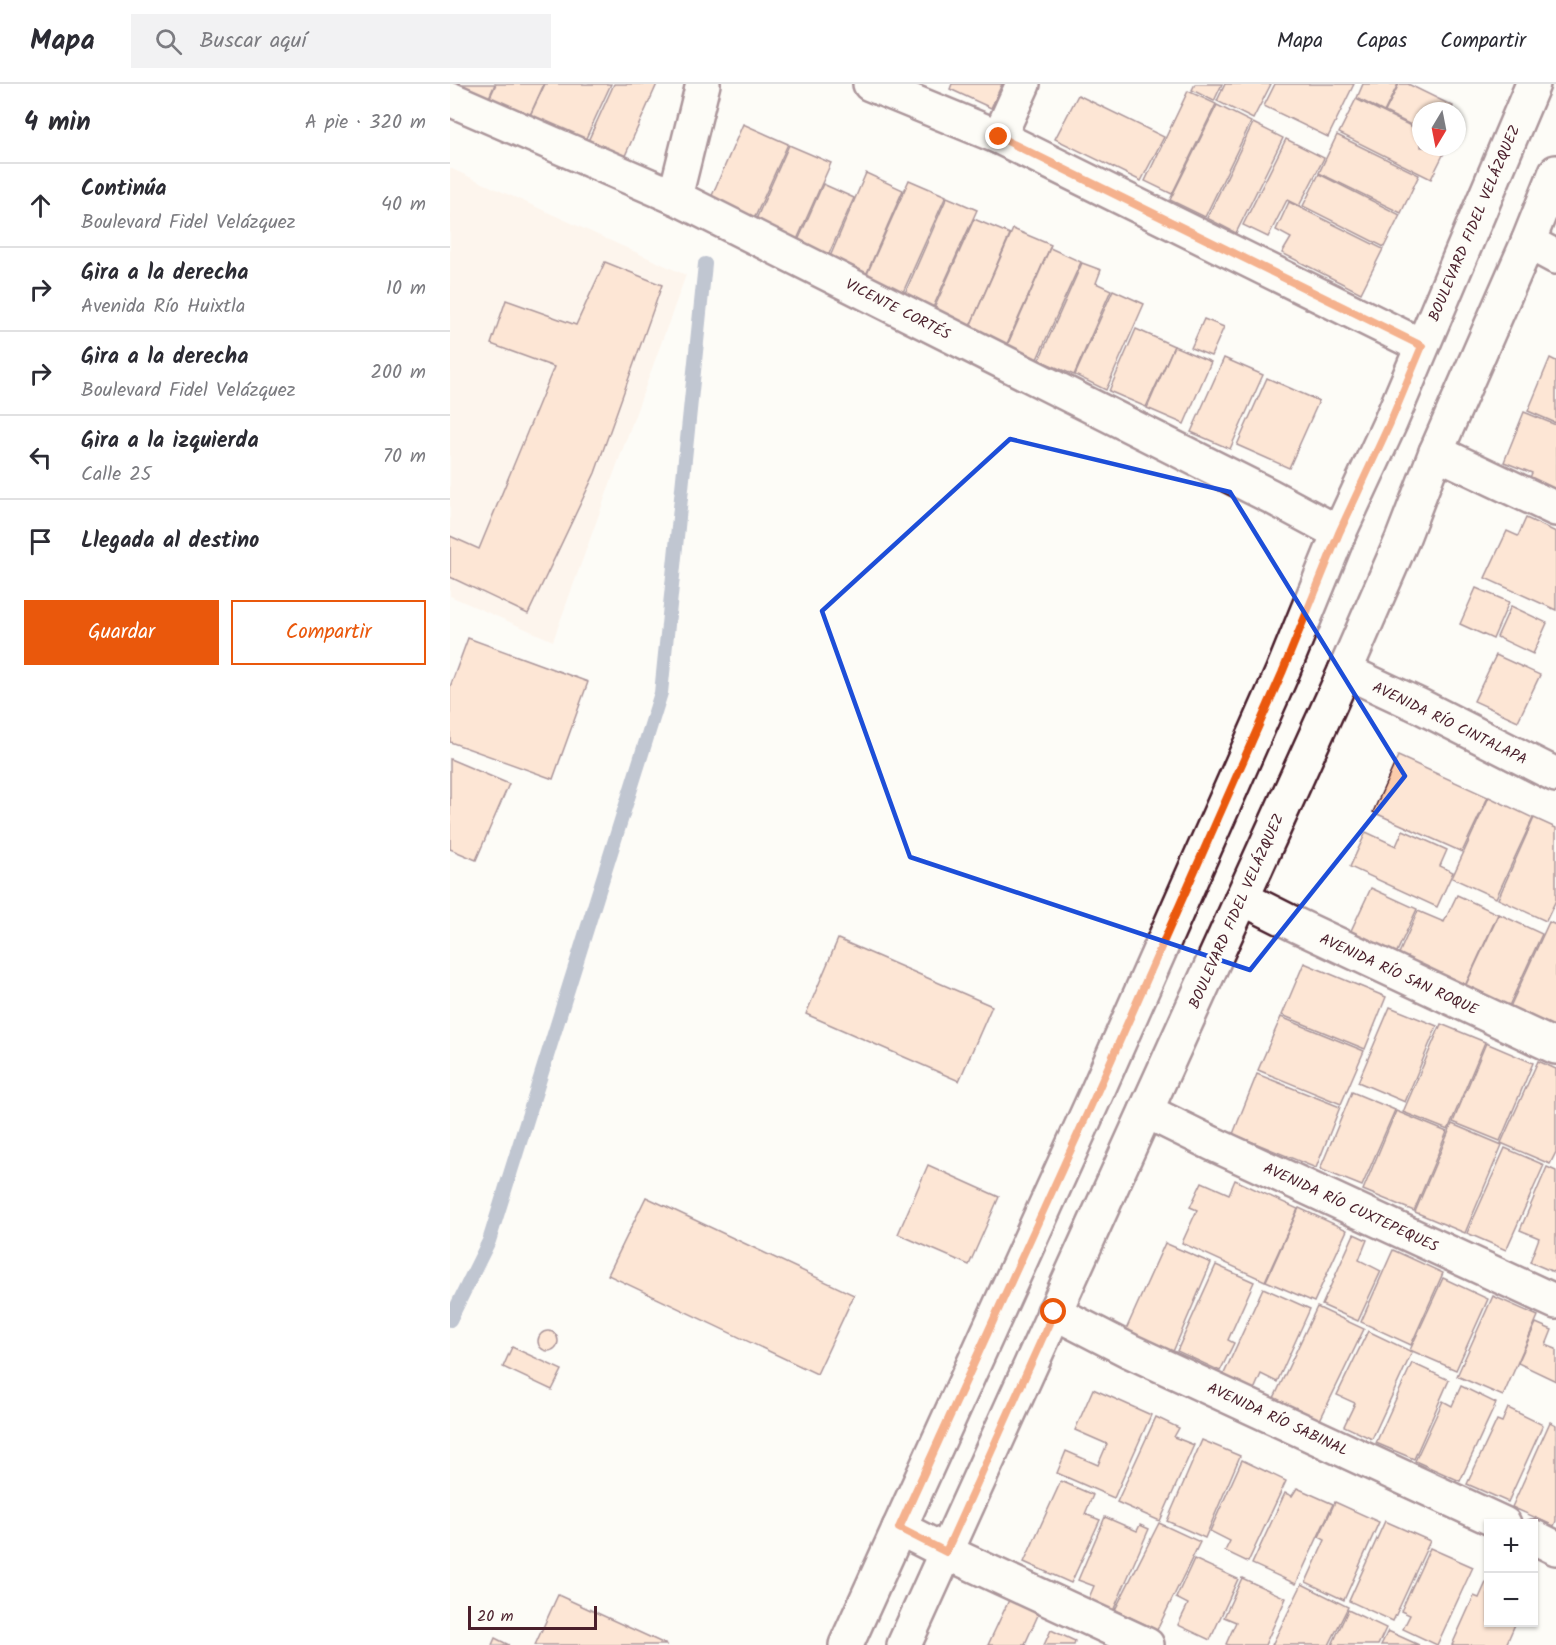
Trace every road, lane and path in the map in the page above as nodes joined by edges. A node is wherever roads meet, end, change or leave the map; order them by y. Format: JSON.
{"nodes":[{"id":1,"x":703,"y":84,"type":"edge"},
{"id":2,"x":870,"y":84,"type":"edge"},
{"id":3,"x":1023,"y":84,"type":"edge"},
{"id":4,"x":1524,"y":87,"type":"edge"},
{"id":5,"x":450,"y":99,"type":"edge"},
{"id":6,"x":999,"y":137,"type":"junction"},
{"id":7,"x":1556,"y":172,"type":"edge"},
{"id":8,"x":675,"y":197,"type":"junction"},
{"id":9,"x":1542,"y":250,"type":"edge"},
{"id":10,"x":1422,"y":346,"type":"junction"},
{"id":11,"x":1436,"y":452,"type":"junction"},
{"id":12,"x":1556,"y":509,"type":"edge"},
{"id":13,"x":1339,"y":533,"type":"junction"},
{"id":14,"x":1345,"y":671,"type":"junction"},
{"id":15,"x":1556,"y":775,"type":"edge"},
{"id":16,"x":1242,"y":898,"type":"junction"},
{"id":17,"x":1556,"y":1047,"type":"edge"},
{"id":18,"x":1146,"y":1111,"type":"junction"},
{"id":19,"x":1556,"y":1302,"type":"edge"},
{"id":20,"x":1054,"y":1312,"type":"junction"},
{"id":21,"x":1493,"y":1519,"type":"edge"},
{"id":22,"x":899,"y":1528,"type":"junction"},
{"id":23,"x":1538,"y":1539,"type":"edge"},
{"id":24,"x":1556,"y":1548,"type":"edge"},
{"id":25,"x":946,"y":1552,"type":"junction"},
{"id":26,"x":846,"y":1645,"type":"edge"},
{"id":27,"x":904,"y":1645,"type":"edge"},
{"id":28,"x":1147,"y":1645,"type":"edge"}],
"edges":[{"from":1,"to":8,"type":"street"},
{"from":2,"to":6,"type":"street"},
{"from":3,"to":6,"type":"street"},
{"from":4,"to":10,"type":"street","name":"BOULEVARD FIDEL VELÁZQUEZ"},
{"from":5,"to":8,"type":"street","name":"VICENTE CORTÉS"},
{"from":6,"to":10,"type":"street"},
{"from":7,"to":9,"type":"street","name":"BOULEVARD FIDEL VELÁZQUEZ"},
{"from":8,"to":13,"type":"street","name":"VICENTE CORTÉS"},
{"from":9,"to":11,"type":"street","name":"BOULEVARD FIDEL VELÁZQUEZ"},
{"from":10,"to":13,"type":"street","name":"BOULEVARD FIDEL VELÁZQUEZ"},
{"from":11,"to":12,"type":"street"},
{"from":11,"to":14,"type":"street","name":"BOULEVARD FIDEL VELÁZQUEZ"},
{"from":13,"to":22,"type":"street","name":"BOULEVARD FIDEL VELÁZQUEZ"},
{"from":14,"to":15,"type":"street","name":"AVENIDA RÍO CINTALAPA"},
{"from":14,"to":16,"type":"street","name":"BOULEVARD FIDEL VELÁZQUEZ"},
{"from":16,"to":17,"type":"street","name":"AVENIDA RÍO SAN ROQUE"},
{"from":16,"to":18,"type":"street","name":"BOULEVARD FIDEL VELÁZQUEZ"},
{"from":18,"to":19,"type":"street","name":"AVENIDA RÍO CUXTEPEQUES"},
{"from":18,"to":20,"type":"street","name":"BOULEVARD FIDEL VELÁZQUEZ"},
{"from":20,"to":21,"type":"street","name":"AVENIDA RÍO SABINAL"},
{"from":20,"to":25,"type":"street","name":"BOULEVARD FIDEL VELÁZQUEZ"},
{"from":22,"to":25,"type":"street"},
{"from":22,"to":26,"type":"street","name":"BOULEVARD FIDEL VELÁZQUEZ"},
{"from":23,"to":24,"type":"street"},
{"from":25,"to":27,"type":"street","name":"BOULEVARD FIDEL VELÁZQUEZ"},
{"from":25,"to":28,"type":"street"}]}
